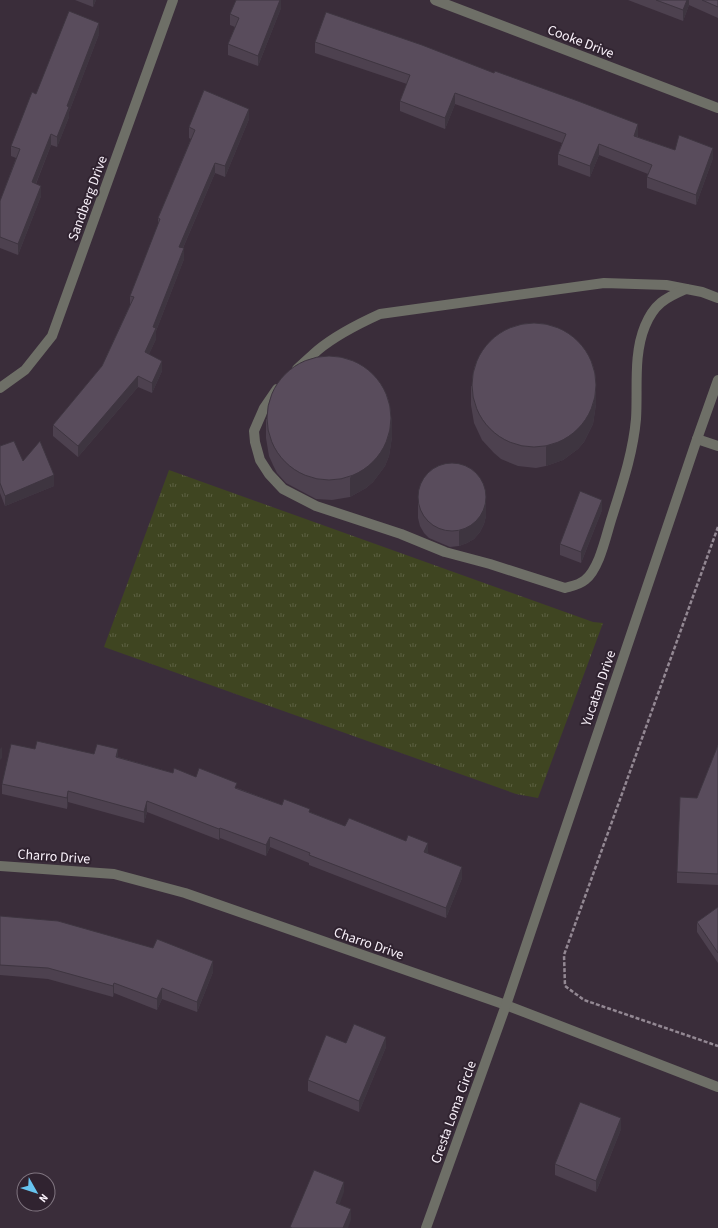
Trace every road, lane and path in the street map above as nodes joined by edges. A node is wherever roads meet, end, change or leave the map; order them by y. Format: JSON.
{"nodes":[{"id":1,"x":173,"y":0,"type":"edge"},
{"id":2,"x":435,"y":0,"type":"edge"},
{"id":3,"x":718,"y":108,"type":"edge"},
{"id":4,"x":686,"y":289,"type":"junction"},
{"id":5,"x":718,"y":298,"type":"edge"},
{"id":6,"x":718,"y":380,"type":"edge"},
{"id":7,"x":0,"y":388,"type":"edge"},
{"id":8,"x":697,"y":438,"type":"junction"},
{"id":9,"x":718,"y":446,"type":"edge"},
{"id":10,"x":718,"y":528,"type":"edge"},
{"id":11,"x":0,"y":866,"type":"edge"},
{"id":12,"x":506,"y":1005,"type":"junction"},
{"id":13,"x":718,"y":1046,"type":"edge"},
{"id":14,"x":718,"y":1087,"type":"edge"},
{"id":15,"x":426,"y":1228,"type":"edge"}],
"edges":[{"from":1,"to":7,"type":"street","name":"Sandberg Drive"},
{"from":2,"to":3,"type":"street","name":"Cooke Drive"},
{"from":4,"to":4,"type":"street"},
{"from":4,"to":5,"type":"street"},
{"from":6,"to":8,"type":"street","name":"Yucatan Drive"},
{"from":8,"to":9,"type":"street"},
{"from":8,"to":12,"type":"street","name":"Yucatan Drive"},
{"from":10,"to":13,"type":"path"},
{"from":11,"to":12,"type":"street","name":"Charro Drive"},
{"from":12,"to":14,"type":"street","name":"Charro Drive"},
{"from":12,"to":15,"type":"street","name":"Cresta Loma Circle"}]}
